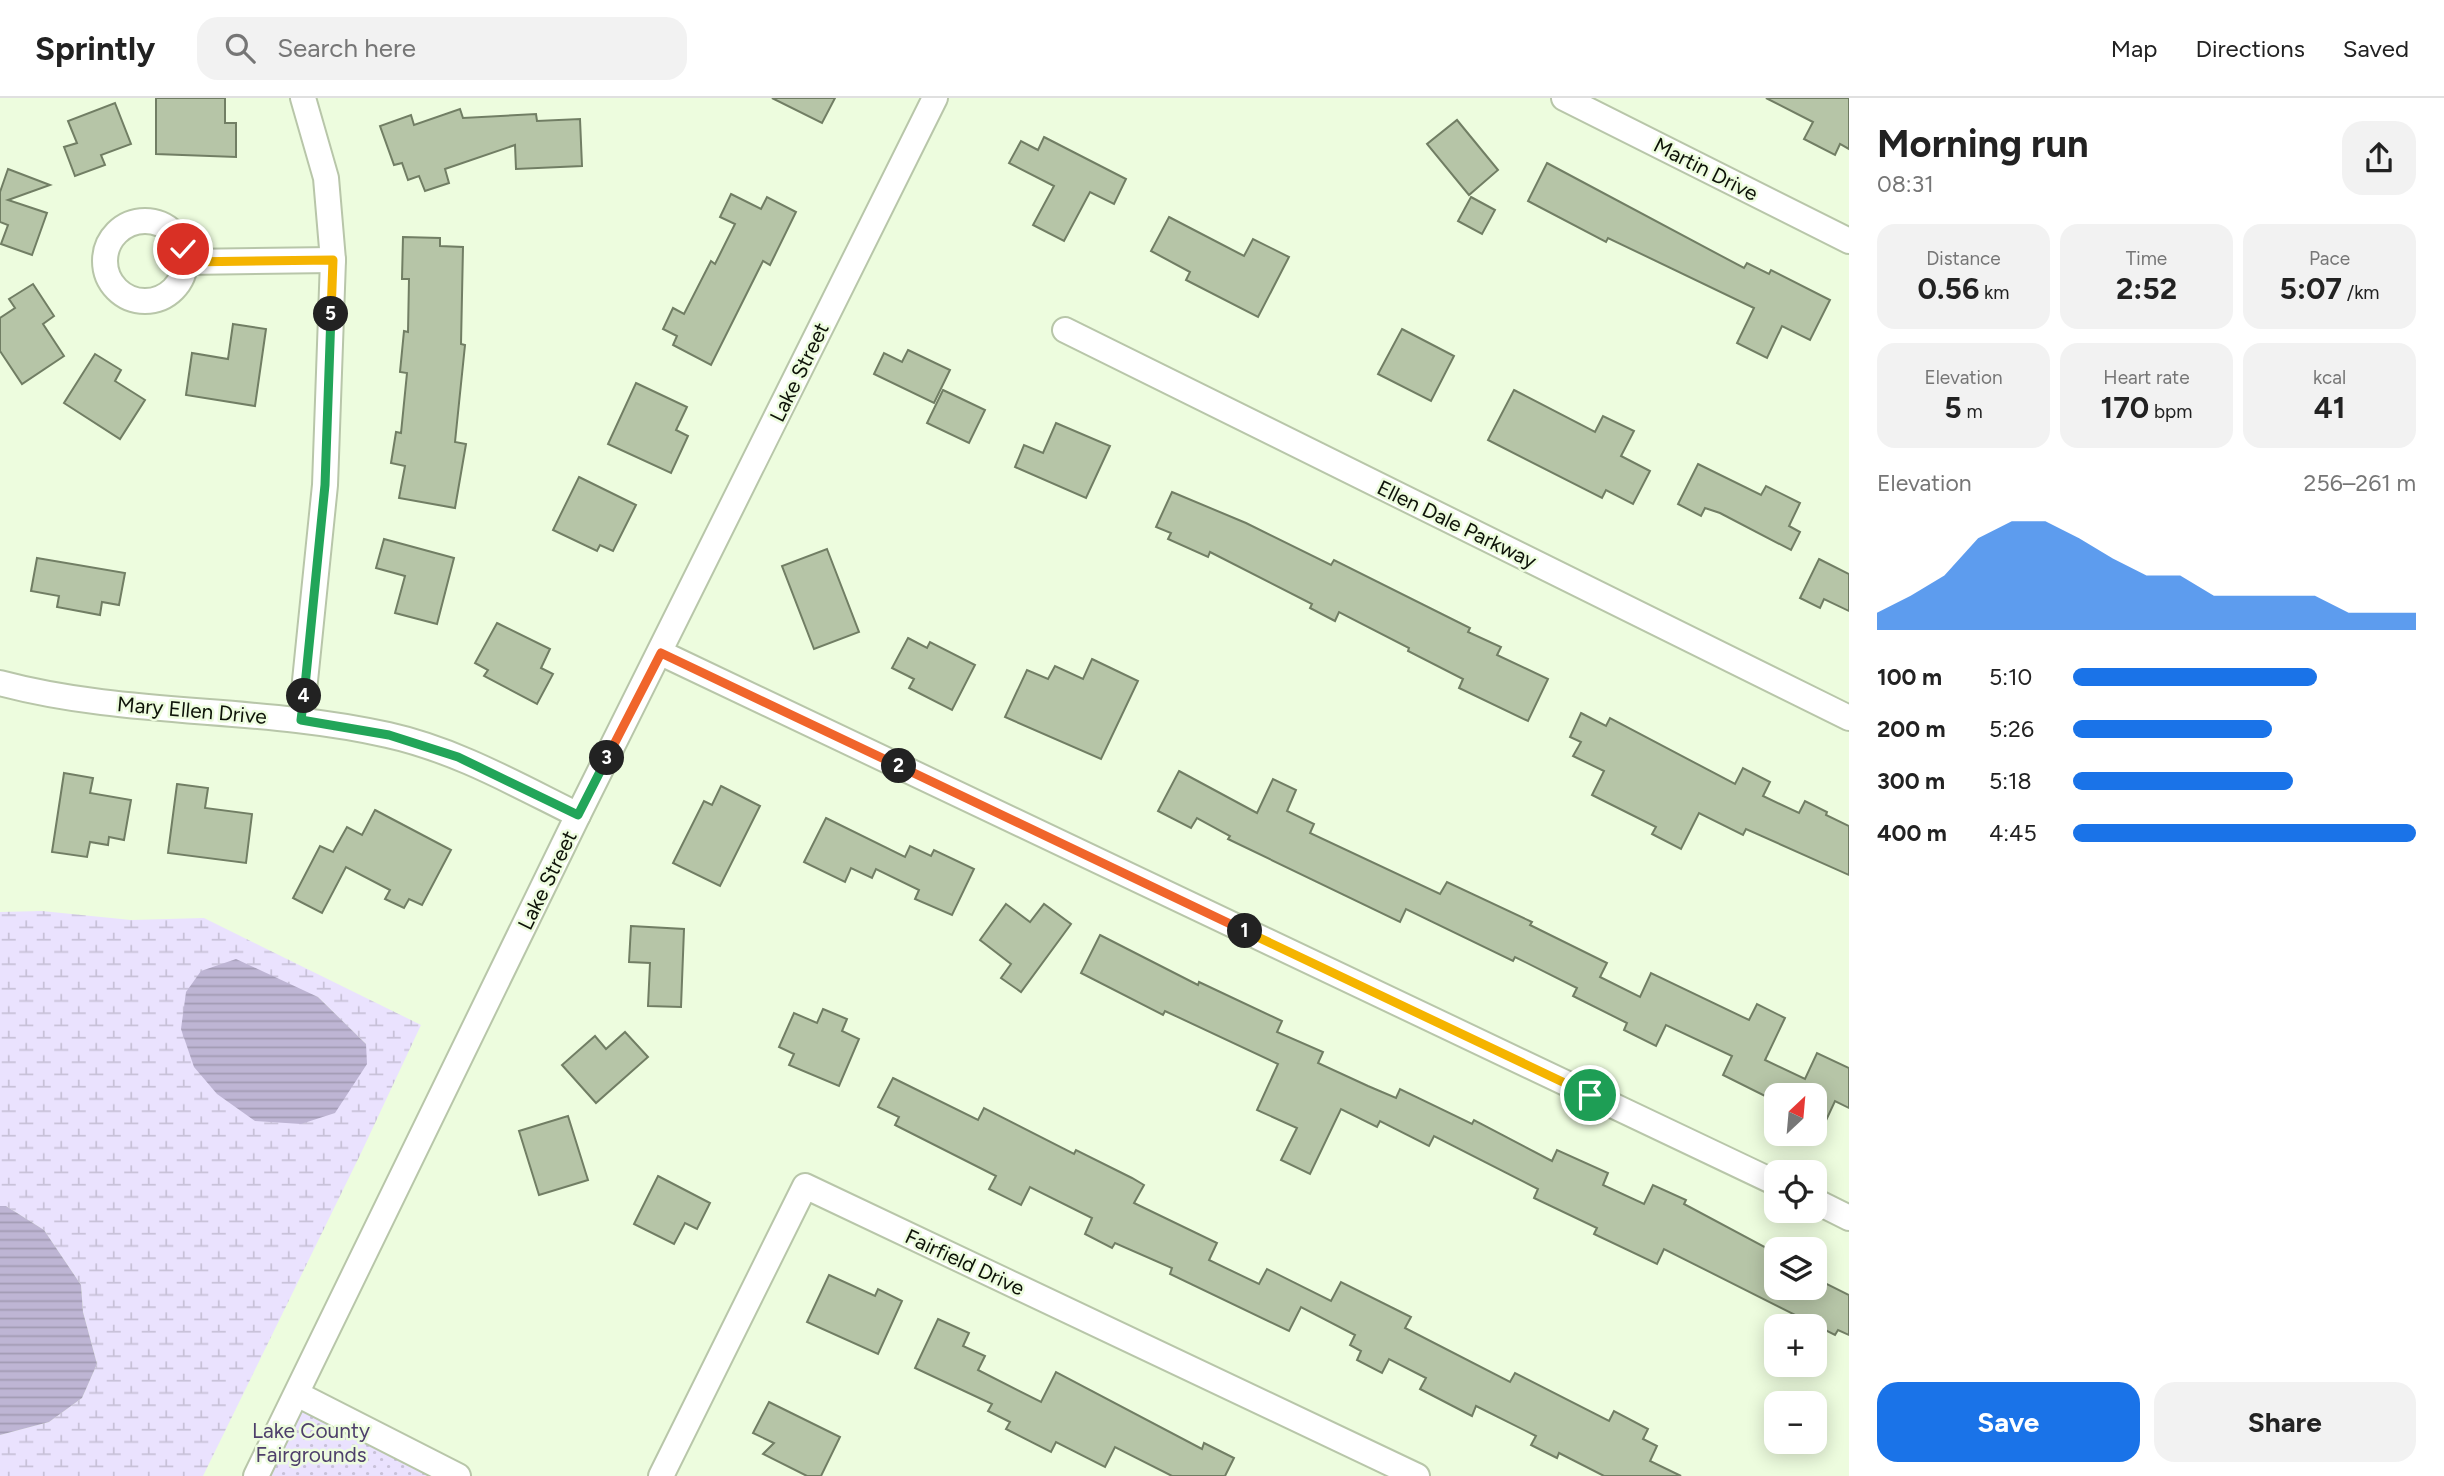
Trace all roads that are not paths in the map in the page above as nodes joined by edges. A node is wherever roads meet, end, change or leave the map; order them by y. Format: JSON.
{"nodes":[{"id":1,"x":303,"y":98,"type":"edge"},
{"id":2,"x":935,"y":98,"type":"edge"},
{"id":3,"x":1564,"y":98,"type":"edge"},
{"id":4,"x":1849,"y":241,"type":"edge"},
{"id":5,"x":333,"y":260,"type":"junction"},
{"id":6,"x":185,"y":262,"type":"dead end"},
{"id":7,"x":1065,"y":330,"type":"dead end"},
{"id":8,"x":661,"y":653,"type":"junction"},
{"id":9,"x":0,"y":683,"type":"edge"},
{"id":10,"x":1849,"y":718,"type":"edge"},
{"id":11,"x":301,"y":720,"type":"junction"},
{"id":12,"x":578,"y":815,"type":"junction"},
{"id":13,"x":1764,"y":1177,"type":"edge"},
{"id":14,"x":1827,"y":1208,"type":"edge"},
{"id":15,"x":1849,"y":1218,"type":"edge"},
{"id":16,"x":296,"y":1394,"type":"junction"},
{"id":17,"x":256,"y":1476,"type":"edge"},
{"id":18,"x":458,"y":1476,"type":"edge"},
{"id":19,"x":661,"y":1476,"type":"edge"},
{"id":20,"x":1418,"y":1476,"type":"edge"}],
"edges":[{"from":1,"to":5,"type":"street"},
{"from":2,"to":8,"type":"street","name":"Lake Street"},
{"from":3,"to":4,"type":"street","name":"Martin Drive"},
{"from":5,"to":6,"type":"street"},
{"from":5,"to":11,"type":"street"},
{"from":7,"to":10,"type":"street","name":"Ellen Dale Parkway"},
{"from":8,"to":12,"type":"street","name":"Lake Street"},
{"from":8,"to":13,"type":"street"},
{"from":9,"to":11,"type":"street","name":"Mary Ellen Drive"},
{"from":11,"to":12,"type":"street","name":"Mary Ellen Drive"},
{"from":12,"to":16,"type":"street","name":"Lake Street"},
{"from":14,"to":15,"type":"street"},
{"from":16,"to":17,"type":"street","name":"Lake Street"},
{"from":16,"to":18,"type":"street"},
{"from":19,"to":20,"type":"street","name":"Fairfield Drive"}]}
